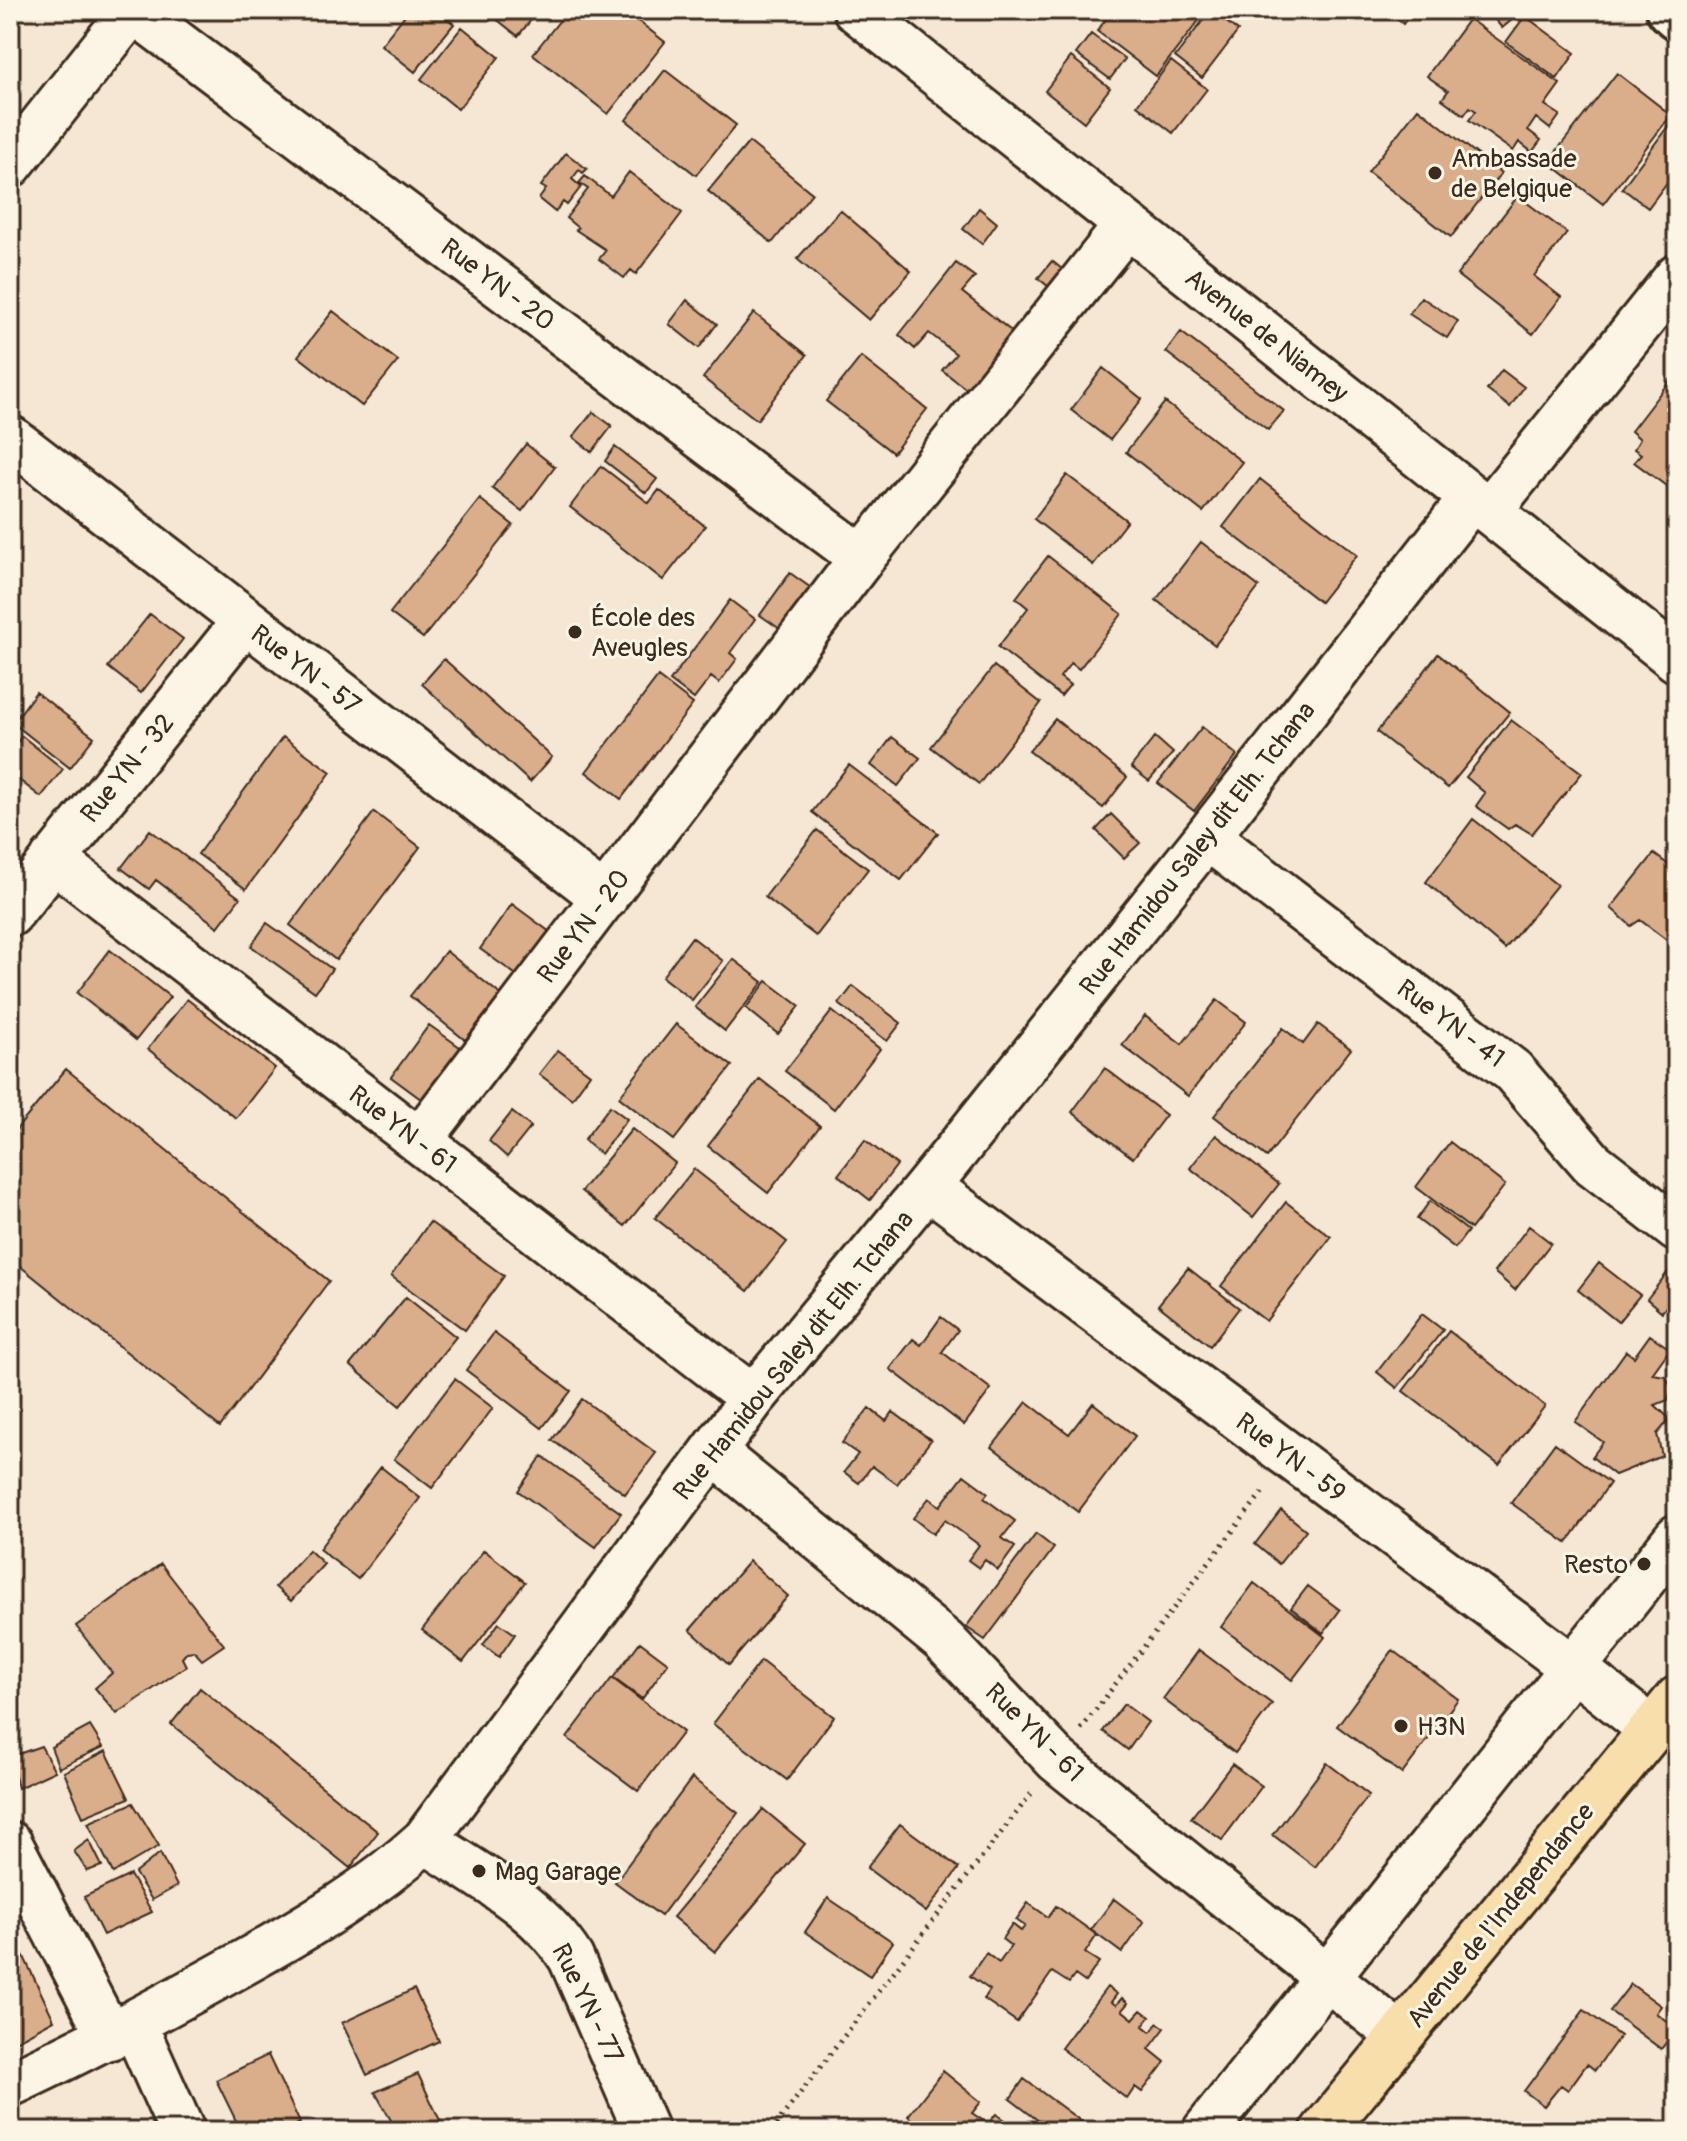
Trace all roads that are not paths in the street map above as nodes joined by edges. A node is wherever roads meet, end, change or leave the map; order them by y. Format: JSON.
{"nodes":[{"id":1,"x":133,"y":10,"type":"edge"},
{"id":2,"x":856,"y":10,"type":"edge"},
{"id":3,"x":1669,"y":10,"type":"edge"},
{"id":4,"x":1677,"y":17,"type":"edge"},
{"id":5,"x":10,"y":165,"type":"edge"},
{"id":6,"x":1127,"y":225,"type":"junction"},
{"id":7,"x":1677,"y":277,"type":"edge"},
{"id":8,"x":10,"y":438,"type":"edge"},
{"id":9,"x":1480,"y":504,"type":"junction"},
{"id":10,"x":862,"y":558,"type":"junction"},
{"id":11,"x":244,"y":622,"type":"junction"},
{"id":12,"x":1677,"y":660,"type":"edge"},
{"id":13,"x":1207,"y":837,"type":"junction"},
{"id":14,"x":53,"y":859,"type":"junction"},
{"id":15,"x":605,"y":898,"type":"junction"},
{"id":16,"x":10,"y":914,"type":"edge"},
{"id":17,"x":419,"y":1141,"type":"junction"},
{"id":18,"x":928,"y":1186,"type":"junction"},
{"id":19,"x":1677,"y":1229,"type":"edge"},
{"id":20,"x":753,"y":1398,"type":"junction"},
{"id":21,"x":713,"y":1452,"type":"junction"},
{"id":22,"x":1677,"y":1537,"type":"edge"},
{"id":23,"x":1575,"y":1669,"type":"junction"},
{"id":24,"x":1664,"y":1715,"type":"edge"},
{"id":25,"x":425,"y":1840,"type":"junction"},
{"id":26,"x":10,"y":1844,"type":"edge"},
{"id":27,"x":1326,"y":1977,"type":"junction"},
{"id":28,"x":122,"y":2031,"type":"junction"},
{"id":29,"x":1400,"y":2036,"type":"junction"},
{"id":30,"x":10,"y":2084,"type":"edge"},
{"id":31,"x":182,"y":2131,"type":"edge"},
{"id":32,"x":646,"y":2131,"type":"edge"},
{"id":33,"x":1205,"y":2131,"type":"edge"},
{"id":34,"x":1323,"y":2131,"type":"edge"}],
"edges":[{"from":1,"to":5,"type":"street"},
{"from":1,"to":10,"type":"street","name":"Rue YN - 20"},
{"from":2,"to":6,"type":"street","name":"Avenue de Niamey"},
{"from":3,"to":4,"type":"street"},
{"from":6,"to":9,"type":"street","name":"Avenue de Niamey"},
{"from":6,"to":10,"type":"street","name":"Rue YN - 20"},
{"from":7,"to":9,"type":"street","name":"Rue Hamidou Saley dit Elh. Tchana"},
{"from":8,"to":11,"type":"street","name":"Rue YN - 57"},
{"from":9,"to":12,"type":"street","name":"Avenue de Niamey"},
{"from":9,"to":13,"type":"street","name":"Rue Hamidou Saley dit Elh. Tchana"},
{"from":10,"to":15,"type":"street","name":"Rue YN - 20"},
{"from":11,"to":14,"type":"street","name":"Rue YN - 32"},
{"from":11,"to":15,"type":"street","name":"Rue YN - 57"},
{"from":13,"to":18,"type":"street","name":"Rue Hamidou Saley dit Elh. Tchana"},
{"from":13,"to":19,"type":"street","name":"Rue YN - 41"},
{"from":14,"to":16,"type":"street","name":"Rue YN - 32"},
{"from":14,"to":17,"type":"street","name":"Rue YN - 61"},
{"from":15,"to":17,"type":"street","name":"Rue YN - 20"},
{"from":17,"to":20,"type":"street","name":"Rue YN - 61"},
{"from":18,"to":20,"type":"street","name":"Rue Hamidou Saley dit Elh. Tchana"},
{"from":18,"to":23,"type":"street","name":"Rue YN - 59"},
{"from":20,"to":21,"type":"street","name":"Rue Hamidou Saley dit Elh. Tchana"},
{"from":21,"to":25,"type":"street","name":"Rue Hamidou Saley dit Elh. Tchana"},
{"from":21,"to":27,"type":"street","name":"Rue YN - 61"},
{"from":22,"to":23,"type":"street"},
{"from":23,"to":24,"type":"street","name":"Rue YN - 59"},
{"from":23,"to":27,"type":"street"},
{"from":24,"to":29,"type":"highway","name":"Avenue de l'Independance"},
{"from":25,"to":28,"type":"street","name":"Rue Hamidou Saley dit Elh. Tchana"},
{"from":25,"to":32,"type":"street","name":"Rue YN - 77"},
{"from":26,"to":28,"type":"street"},
{"from":27,"to":29,"type":"street","name":"Rue YN - 61"},
{"from":27,"to":33,"type":"street"},
{"from":28,"to":30,"type":"street","name":"Rue Hamidou Saley dit Elh. Tchana"},
{"from":28,"to":31,"type":"street"},
{"from":29,"to":34,"type":"highway","name":"Avenue de l'Independance"}]}
